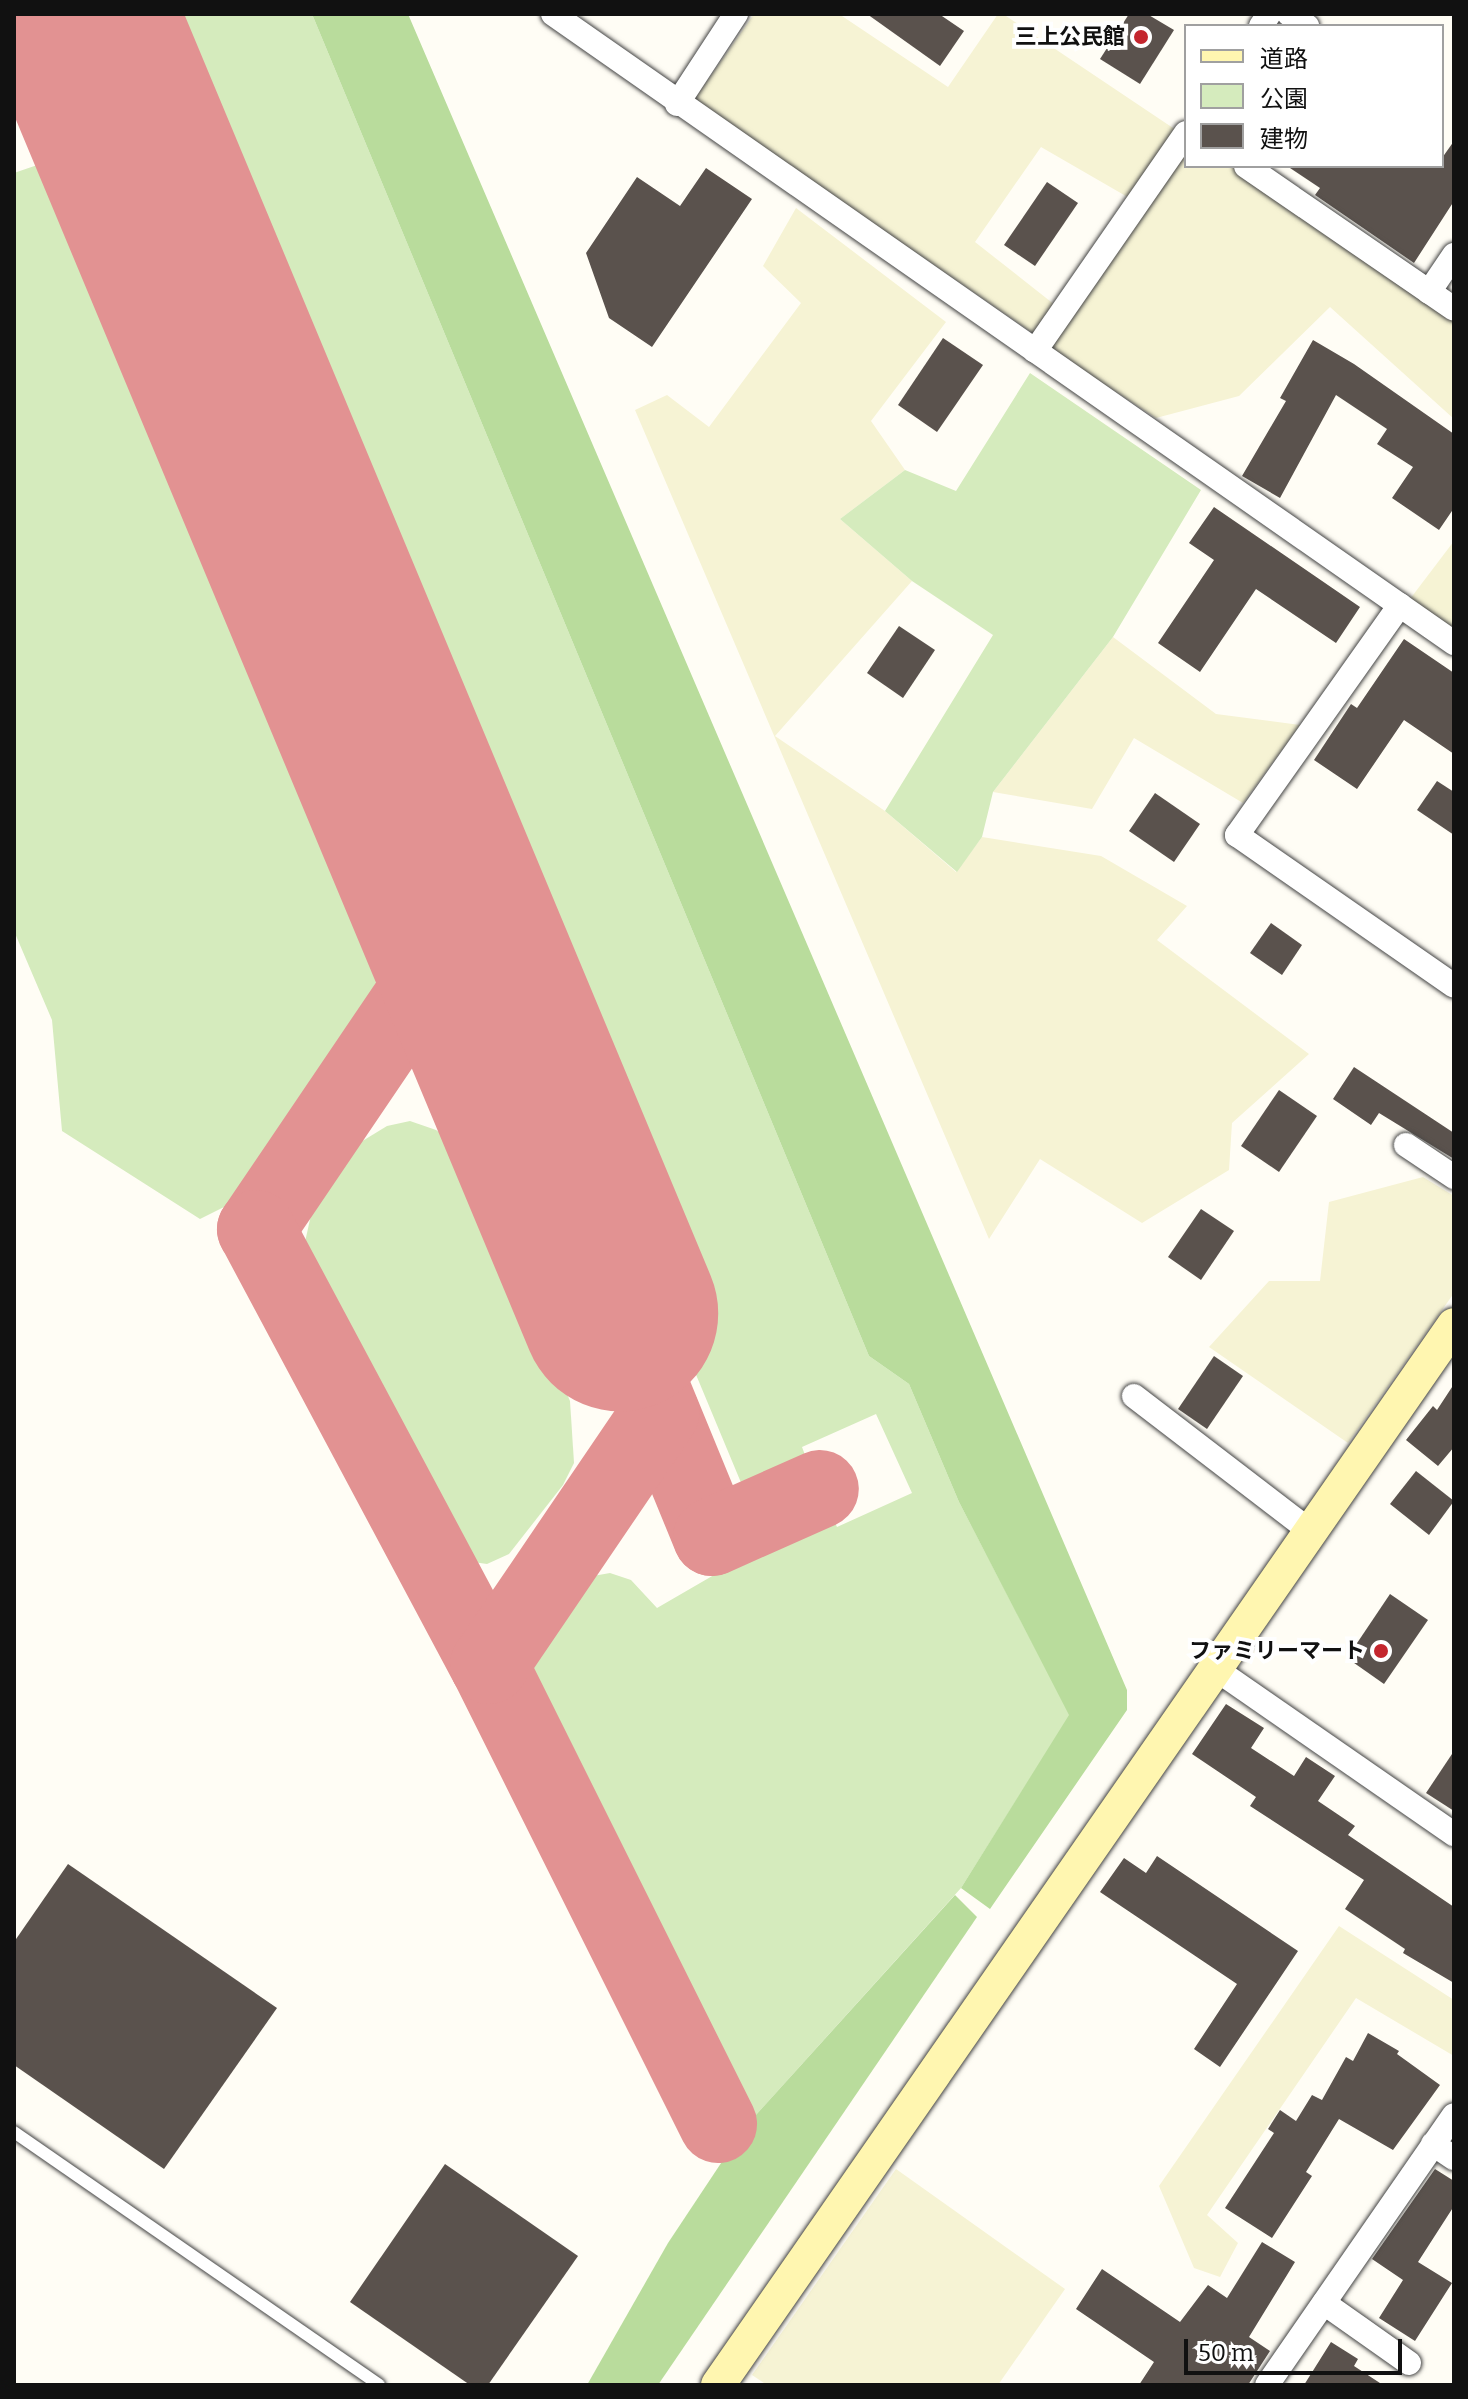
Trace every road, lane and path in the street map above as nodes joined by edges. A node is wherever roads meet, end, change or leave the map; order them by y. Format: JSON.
{"nodes":[{"id":1,"x":553,"y":14,"type":"edge"},
{"id":2,"x":736,"y":14,"type":"edge"},
{"id":3,"x":677,"y":104,"type":"junction"},
{"id":4,"x":1184,"y":136,"type":"edge"},
{"id":5,"x":1249,"y":168,"type":"edge"},
{"id":6,"x":1454,"y":255,"type":"edge"},
{"id":7,"x":1429,"y":292,"type":"junction"},
{"id":8,"x":1454,"y":309,"type":"edge"},
{"id":9,"x":1035,"y":351,"type":"junction"},
{"id":10,"x":1400,"y":605,"type":"junction"},
{"id":11,"x":1454,"y":643,"type":"edge"},
{"id":12,"x":1454,"y":986,"type":"edge"},
{"id":13,"x":1406,"y":1145,"type":"dead end"},
{"id":14,"x":1454,"y":1177,"type":"edge"},
{"id":15,"x":1454,"y":1325,"type":"edge"},
{"id":16,"x":1134,"y":1396,"type":"dead end"},
{"id":17,"x":1311,"y":1532,"type":"junction"},
{"id":18,"x":1214,"y":1668,"type":"junction"},
{"id":19,"x":1454,"y":1834,"type":"edge"},
{"id":20,"x":1454,"y":2115,"type":"edge"},
{"id":21,"x":14,"y":2132,"type":"edge"},
{"id":22,"x":1433,"y":2144,"type":"junction"},
{"id":23,"x":1454,"y":2158,"type":"edge"},
{"id":24,"x":1324,"y":2303,"type":"junction"},
{"id":25,"x":1409,"y":2363,"type":"dead end"},
{"id":26,"x":379,"y":2385,"type":"edge"},
{"id":27,"x":718,"y":2385,"type":"edge"},
{"id":28,"x":1267,"y":2385,"type":"edge"}],
"edges":[{"from":1,"to":3,"type":"street"},
{"from":2,"to":3,"type":"street"},
{"from":3,"to":9,"type":"street"},
{"from":4,"to":9,"type":"street"},
{"from":5,"to":7,"type":"street"},
{"from":6,"to":7,"type":"street"},
{"from":7,"to":8,"type":"street"},
{"from":9,"to":10,"type":"street"},
{"from":10,"to":11,"type":"street"},
{"from":10,"to":12,"type":"street"},
{"from":13,"to":14,"type":"street"},
{"from":15,"to":17,"type":"street"},
{"from":16,"to":17,"type":"street"},
{"from":17,"to":18,"type":"street"},
{"from":18,"to":19,"type":"street"},
{"from":18,"to":27,"type":"street"},
{"from":20,"to":22,"type":"street"},
{"from":21,"to":26,"type":"lane"},
{"from":22,"to":23,"type":"street"},
{"from":22,"to":24,"type":"street"},
{"from":24,"to":25,"type":"street"},
{"from":24,"to":28,"type":"street"}]}
